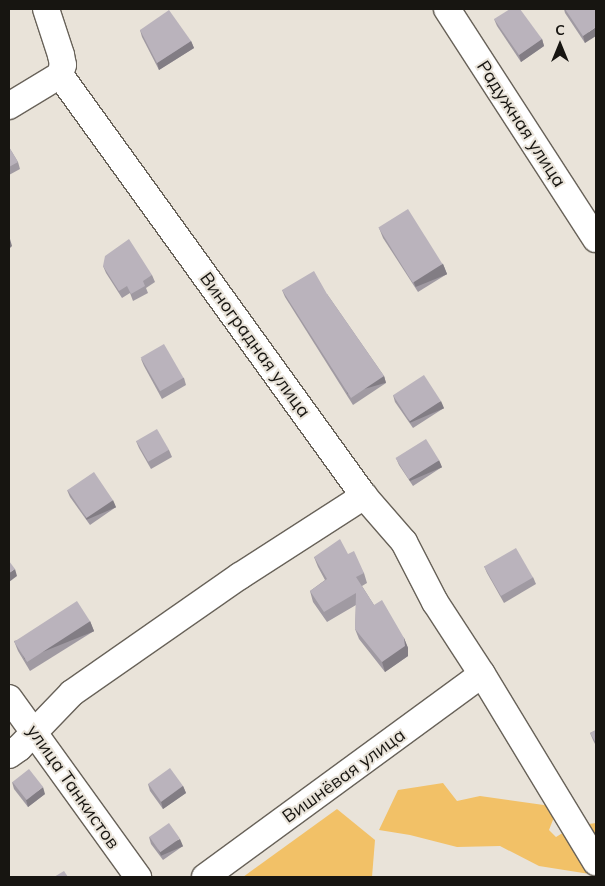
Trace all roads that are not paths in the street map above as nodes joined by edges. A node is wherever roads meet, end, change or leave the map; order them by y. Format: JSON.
{"nodes":[{"id":1,"x":46,"y":9,"type":"edge"},
{"id":2,"x":447,"y":9,"type":"edge"},
{"id":3,"x":60,"y":75,"type":"junction"},
{"id":4,"x":9,"y":106,"type":"edge"},
{"id":5,"x":596,"y":239,"type":"edge"},
{"id":6,"x":364,"y":496,"type":"junction"},
{"id":7,"x":482,"y":674,"type":"junction"},
{"id":8,"x":9,"y":698,"type":"edge"},
{"id":9,"x":35,"y":732,"type":"junction"},
{"id":10,"x":9,"y":755,"type":"edge"},
{"id":11,"x":596,"y":862,"type":"edge"},
{"id":12,"x":138,"y":877,"type":"edge"},
{"id":13,"x":205,"y":877,"type":"edge"}],
"edges":[{"from":1,"to":3,"type":"street"},
{"from":2,"to":5,"type":"street","name":"Радужная улица"},
{"from":3,"to":4,"type":"street"},
{"from":3,"to":6,"type":"street","name":"Виноградная улица"},
{"from":6,"to":7,"type":"street","name":"Виноградная улица"},
{"from":6,"to":9,"type":"street"},
{"from":7,"to":11,"type":"street","name":"Виноградная улица"},
{"from":7,"to":13,"type":"street","name":"Вишнёвая улица"},
{"from":8,"to":9,"type":"street","name":"улица Танкистов"},
{"from":9,"to":10,"type":"street"},
{"from":9,"to":12,"type":"street","name":"улица Танкистов"}]}
